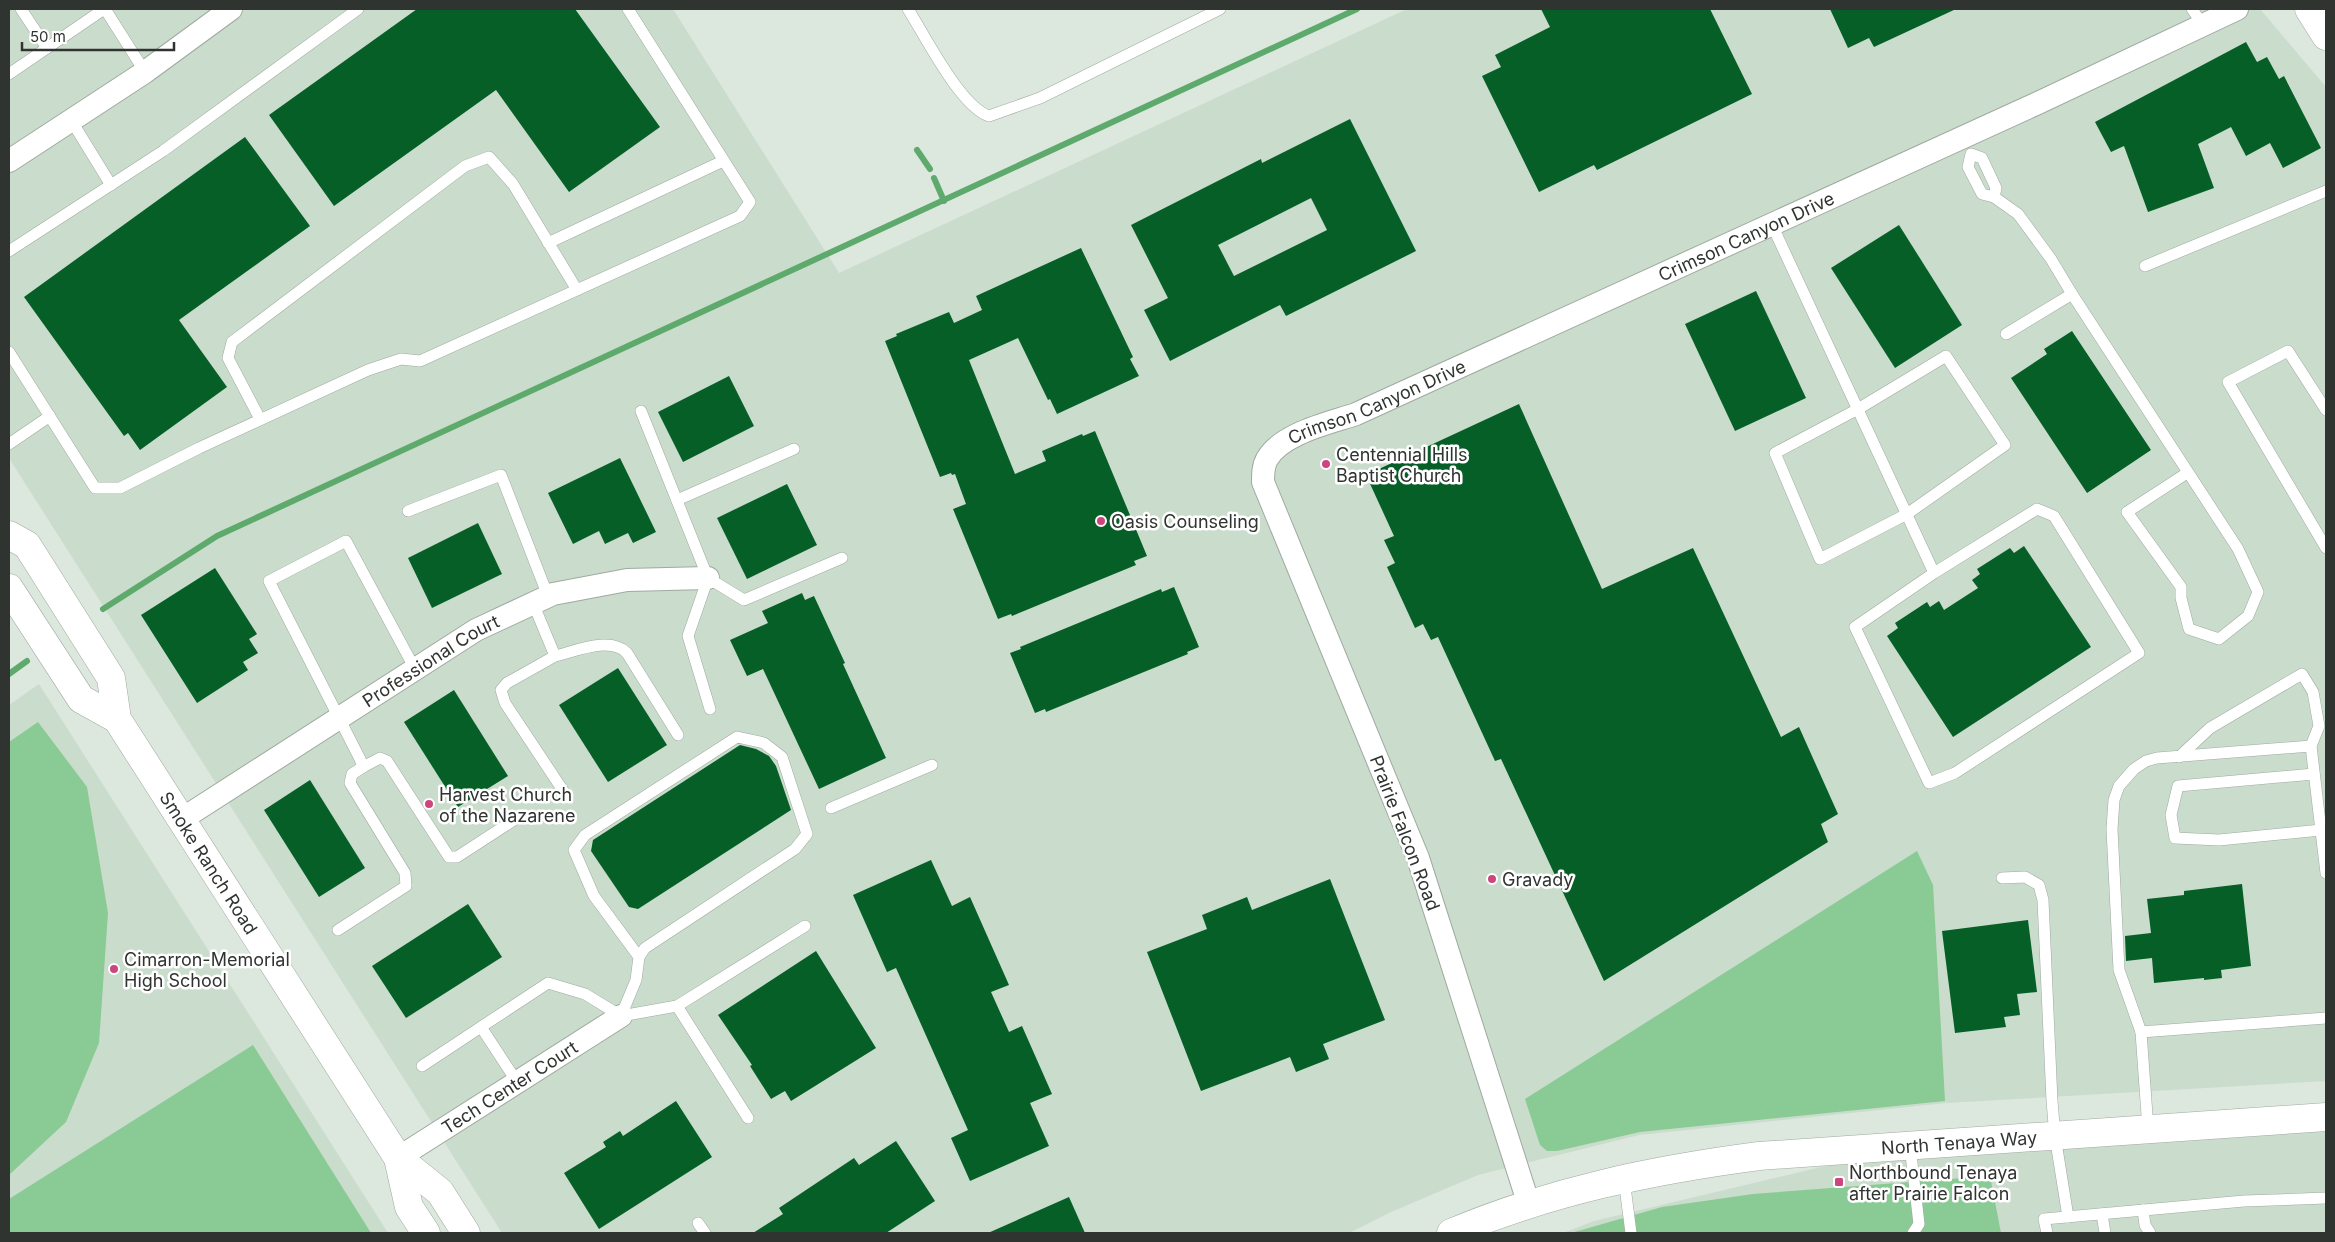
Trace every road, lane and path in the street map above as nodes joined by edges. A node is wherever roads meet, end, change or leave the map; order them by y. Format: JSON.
{"nodes":[{"id":1,"x":21,"y":9,"type":"edge"},
{"id":2,"x":105,"y":9,"type":"edge"},
{"id":3,"x":231,"y":9,"type":"edge"},
{"id":4,"x":358,"y":9,"type":"edge"},
{"id":5,"x":628,"y":9,"type":"edge"},
{"id":6,"x":908,"y":9,"type":"edge"},
{"id":7,"x":1220,"y":9,"type":"edge"},
{"id":8,"x":2236,"y":9,"type":"edge"},
{"id":9,"x":2309,"y":9,"type":"edge"},
{"id":10,"x":2198,"y":17,"type":"edge"},
{"id":11,"x":2326,"y":36,"type":"edge"},
{"id":12,"x":47,"y":48,"type":"junction"},
{"id":13,"x":145,"y":72,"type":"junction"},
{"id":14,"x":9,"y":74,"type":"edge"},
{"id":15,"x":72,"y":120,"type":"junction"},
{"id":16,"x":1967,"y":146,"type":"junction"},
{"id":17,"x":9,"y":160,"type":"edge"},
{"id":18,"x":723,"y":161,"type":"junction"},
{"id":19,"x":111,"y":185,"type":"junction"},
{"id":20,"x":2326,"y":190,"type":"edge"},
{"id":21,"x":1994,"y":197,"type":"junction"},
{"id":22,"x":1772,"y":225,"type":"junction"},
{"id":23,"x":548,"y":242,"type":"junction"},
{"id":24,"x":9,"y":251,"type":"edge"},
{"id":25,"x":2145,"y":266,"type":"dead end"},
{"id":26,"x":578,"y":290,"type":"junction"},
{"id":27,"x":2072,"y":294,"type":"junction"},
{"id":28,"x":2006,"y":334,"type":"dead end"},
{"id":29,"x":9,"y":352,"type":"edge"},
{"id":30,"x":1858,"y":409,"type":"junction"},
{"id":31,"x":2326,"y":410,"type":"edge"},
{"id":32,"x":641,"y":411,"type":"dead end"},
{"id":33,"x":50,"y":416,"type":"junction"},
{"id":34,"x":260,"y":419,"type":"junction"},
{"id":35,"x":9,"y":444,"type":"edge"},
{"id":36,"x":794,"y":449,"type":"dead end"},
{"id":37,"x":1263,"y":469,"type":"joint"},
{"id":38,"x":2187,"y":473,"type":"junction"},
{"id":39,"x":677,"y":500,"type":"junction"},
{"id":40,"x":408,"y":512,"type":"dead end"},
{"id":41,"x":1907,"y":514,"type":"junction"},
{"id":42,"x":9,"y":535,"type":"edge"},
{"id":43,"x":2326,"y":548,"type":"edge"},
{"id":44,"x":842,"y":558,"type":"dead end"},
{"id":45,"x":1934,"y":573,"type":"junction"},
{"id":46,"x":708,"y":578,"type":"junction"},
{"id":47,"x":9,"y":588,"type":"edge"},
{"id":48,"x":540,"y":600,"type":"junction"},
{"id":49,"x":555,"y":656,"type":"junction"},
{"id":50,"x":415,"y":669,"type":"junction"},
{"id":51,"x":710,"y":709,"type":"dead end"},
{"id":52,"x":338,"y":718,"type":"junction"},
{"id":53,"x":117,"y":719,"type":"junction"},
{"id":54,"x":678,"y":735,"type":"dead end"},
{"id":55,"x":2311,"y":746,"type":"junction"},
{"id":56,"x":2179,"y":756,"type":"junction"},
{"id":57,"x":932,"y":765,"type":"dead end"},
{"id":58,"x":362,"y":767,"type":"junction"},
{"id":59,"x":2314,"y":774,"type":"junction"},
{"id":60,"x":564,"y":792,"type":"dead end"},
{"id":61,"x":831,"y":808,"type":"dead end"},
{"id":62,"x":518,"y":818,"type":"dead end"},
{"id":63,"x":182,"y":819,"type":"junction"},
{"id":64,"x":2321,"y":830,"type":"junction"},
{"id":65,"x":2326,"y":872,"type":"edge"},
{"id":66,"x":2002,"y":878,"type":"dead end"},
{"id":67,"x":805,"y":926,"type":"dead end"},
{"id":68,"x":338,"y":930,"type":"dead end"},
{"id":69,"x":639,"y":957,"type":"junction"},
{"id":70,"x":677,"y":1006,"type":"junction"},
{"id":71,"x":621,"y":1016,"type":"junction"},
{"id":72,"x":2326,"y":1018,"type":"edge"},
{"id":73,"x":481,"y":1027,"type":"junction"},
{"id":74,"x":2141,"y":1032,"type":"junction"},
{"id":75,"x":422,"y":1066,"type":"dead end"},
{"id":76,"x":516,"y":1082,"type":"junction"},
{"id":77,"x":2326,"y":1117,"type":"edge"},
{"id":78,"x":748,"y":1118,"type":"dead end"},
{"id":79,"x":2148,"y":1131,"type":"junction"},
{"id":80,"x":2055,"y":1136,"type":"junction"},
{"id":81,"x":1910,"y":1146,"type":"junction"},
{"id":82,"x":398,"y":1158,"type":"junction"},
{"id":83,"x":1624,"y":1177,"type":"junction"},
{"id":84,"x":2326,"y":1198,"type":"edge"},
{"id":85,"x":1529,"y":1205,"type":"junction"},
{"id":86,"x":2143,"y":1210,"type":"junction"},
{"id":87,"x":2102,"y":1214,"type":"junction"},
{"id":88,"x":2068,"y":1217,"type":"junction"},
{"id":89,"x":698,"y":1223,"type":"dead end"},
{"id":90,"x":426,"y":1233,"type":"edge"},
{"id":91,"x":466,"y":1233,"type":"edge"},
{"id":92,"x":705,"y":1233,"type":"edge"},
{"id":93,"x":1451,"y":1233,"type":"edge"},
{"id":94,"x":1631,"y":1233,"type":"edge"},
{"id":95,"x":1913,"y":1233,"type":"edge"},
{"id":96,"x":2047,"y":1233,"type":"edge"},
{"id":97,"x":2105,"y":1233,"type":"edge"},
{"id":98,"x":2150,"y":1233,"type":"edge"}],
"edges":[{"from":1,"to":12,"type":"lane"},
{"from":2,"to":12,"type":"lane"},
{"from":2,"to":13,"type":"lane"},
{"from":3,"to":13,"type":"street"},
{"from":4,"to":19,"type":"lane"},
{"from":5,"to":18,"type":"lane"},
{"from":6,"to":7,"type":"lane"},
{"from":8,"to":10,"type":"street","name":"Crimson Canyon Drive"},
{"from":9,"to":11,"type":"main road"},
{"from":10,"to":16,"type":"street","name":"Crimson Canyon Drive"},
{"from":12,"to":14,"type":"lane"},
{"from":13,"to":15,"type":"street"},
{"from":15,"to":17,"type":"street"},
{"from":15,"to":19,"type":"lane"},
{"from":16,"to":21,"type":"lane"},
{"from":16,"to":21,"type":"lane"},
{"from":16,"to":22,"type":"street","name":"Crimson Canyon Drive"},
{"from":18,"to":23,"type":"lane"},
{"from":18,"to":26,"type":"lane"},
{"from":19,"to":24,"type":"lane"},
{"from":20,"to":25,"type":"lane"},
{"from":21,"to":27,"type":"lane"},
{"from":22,"to":30,"type":"lane"},
{"from":22,"to":37,"type":"street","name":"Crimson Canyon Drive"},
{"from":23,"to":26,"type":"lane"},
{"from":23,"to":34,"type":"lane"},
{"from":26,"to":34,"type":"lane"},
{"from":27,"to":28,"type":"lane"},
{"from":27,"to":38,"type":"lane"},
{"from":29,"to":33,"type":"lane"},
{"from":30,"to":41,"type":"lane"},
{"from":30,"to":41,"type":"lane"},
{"from":30,"to":41,"type":"lane"},
{"from":31,"to":43,"type":"lane"},
{"from":32,"to":39,"type":"lane"},
{"from":33,"to":34,"type":"lane"},
{"from":33,"to":35,"type":"lane"},
{"from":36,"to":39,"type":"lane"},
{"from":37,"to":85,"type":"street","name":"Prairie Falcon Road"},
{"from":38,"to":38,"type":"lane"},
{"from":39,"to":46,"type":"lane"},
{"from":40,"to":48,"type":"lane"},
{"from":41,"to":45,"type":"lane"},
{"from":42,"to":53,"type":"main road","name":"Smoke Ranch Road"},
{"from":44,"to":46,"type":"lane"},
{"from":45,"to":45,"type":"lane"},
{"from":46,"to":48,"type":"street","name":"Professional Court"},
{"from":46,"to":51,"type":"lane"},
{"from":47,"to":53,"type":"main road","name":"Smoke Ranch Road"},
{"from":48,"to":49,"type":"lane"},
{"from":48,"to":50,"type":"street","name":"Professional Court"},
{"from":49,"to":54,"type":"lane"},
{"from":49,"to":60,"type":"lane"},
{"from":50,"to":52,"type":"street","name":"Professional Court"},
{"from":50,"to":52,"type":"lane"},
{"from":52,"to":58,"type":"lane"},
{"from":52,"to":63,"type":"street","name":"Professional Court"},
{"from":53,"to":63,"type":"main road","name":"Smoke Ranch Road"},
{"from":55,"to":56,"type":"lane"},
{"from":55,"to":56,"type":"lane"},
{"from":55,"to":59,"type":"lane"},
{"from":56,"to":74,"type":"lane"},
{"from":57,"to":61,"type":"lane"},
{"from":58,"to":62,"type":"lane"},
{"from":58,"to":68,"type":"lane"},
{"from":59,"to":64,"type":"lane"},
{"from":59,"to":64,"type":"lane"},
{"from":63,"to":82,"type":"main road","name":"Smoke Ranch Road"},
{"from":64,"to":65,"type":"lane"},
{"from":66,"to":80,"type":"lane"},
{"from":67,"to":70,"type":"lane"},
{"from":69,"to":69,"type":"lane"},
{"from":69,"to":71,"type":"lane"},
{"from":70,"to":71,"type":"lane"},
{"from":70,"to":78,"type":"lane"},
{"from":71,"to":73,"type":"lane"},
{"from":71,"to":76,"type":"street","name":"Tech Center Court"},
{"from":72,"to":74,"type":"lane"},
{"from":73,"to":75,"type":"lane"},
{"from":73,"to":76,"type":"lane"},
{"from":74,"to":79,"type":"lane"},
{"from":76,"to":82,"type":"street","name":"Tech Center Court"},
{"from":77,"to":79,"type":"main road","name":"North Tenaya Way"},
{"from":79,"to":80,"type":"main road","name":"North Tenaya Way"},
{"from":80,"to":81,"type":"main road","name":"North Tenaya Way"},
{"from":80,"to":88,"type":"lane"},
{"from":81,"to":83,"type":"main road","name":"North Tenaya Way"},
{"from":81,"to":95,"type":"lane"},
{"from":82,"to":90,"type":"main road","name":"Smoke Ranch Road"},
{"from":82,"to":91,"type":"main road","name":"Smoke Ranch Road"},
{"from":83,"to":85,"type":"main road","name":"North Tenaya Way"},
{"from":83,"to":94,"type":"lane"},
{"from":84,"to":86,"type":"lane"},
{"from":85,"to":93,"type":"main road","name":"North Tenaya Way"},
{"from":86,"to":87,"type":"lane"},
{"from":86,"to":98,"type":"lane"},
{"from":87,"to":88,"type":"lane"},
{"from":87,"to":97,"type":"lane"},
{"from":88,"to":96,"type":"lane"},
{"from":89,"to":92,"type":"lane"}]}
